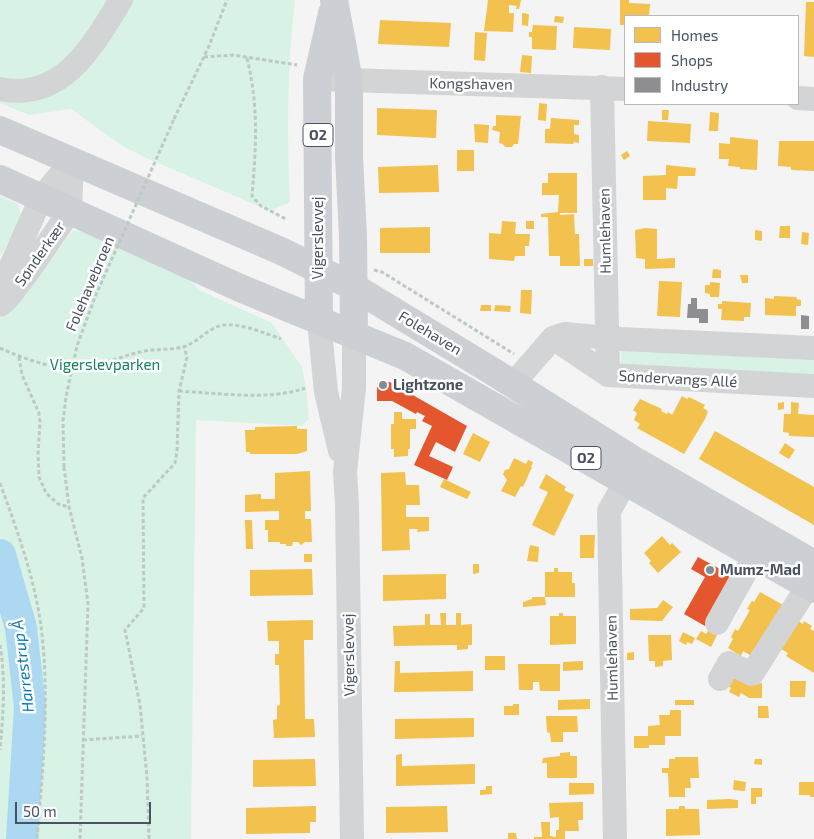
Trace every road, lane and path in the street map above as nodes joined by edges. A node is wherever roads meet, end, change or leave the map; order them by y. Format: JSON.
{"nodes":[{"id":1,"x":122,"y":0,"type":"edge"},
{"id":2,"x":227,"y":0,"type":"edge"},
{"id":3,"x":334,"y":2,"type":"edge"},
{"id":4,"x":203,"y":57,"type":"junction"},
{"id":5,"x":247,"y":58,"type":"junction"},
{"id":6,"x":319,"y":73,"type":"junction"},
{"id":7,"x":349,"y":81,"type":"junction"},
{"id":8,"x":602,"y":87,"type":"junction"},
{"id":9,"x":624,"y":88,"type":"edge"},
{"id":10,"x":0,"y":89,"type":"edge"},
{"id":11,"x":799,"y":98,"type":"edge"},
{"id":12,"x":814,"y":99,"type":"edge"},
{"id":13,"x":0,"y":130,"type":"edge"},
{"id":14,"x":72,"y":161,"type":"junction"},
{"id":15,"x":0,"y":179,"type":"edge"},
{"id":16,"x":41,"y":198,"type":"junction"},
{"id":17,"x":70,"y":211,"type":"junction"},
{"id":18,"x":286,"y":219,"type":"dead end"},
{"id":19,"x":318,"y":268,"type":"junction"},
{"id":20,"x":0,"y":283,"type":"edge"},
{"id":21,"x":352,"y":286,"type":"junction"},
{"id":22,"x":0,"y":305,"type":"edge"},
{"id":23,"x":319,"y":320,"type":"junction"},
{"id":24,"x":354,"y":334,"type":"junction"},
{"id":25,"x":553,"y":338,"type":"junction"},
{"id":26,"x":608,"y":338,"type":"junction"},
{"id":27,"x":281,"y":339,"type":"dead end"},
{"id":28,"x":184,"y":347,"type":"junction"},
{"id":29,"x":0,"y":348,"type":"edge"},
{"id":30,"x":814,"y":348,"type":"edge"},
{"id":31,"x":19,"y":356,"type":"junction"},
{"id":32,"x":608,"y":375,"type":"junction"},
{"id":33,"x":513,"y":384,"type":"junction"},
{"id":34,"x":814,"y":386,"type":"edge"},
{"id":35,"x":306,"y":388,"type":"dead end"},
{"id":36,"x":179,"y":391,"type":"junction"},
{"id":37,"x":345,"y":472,"type":"junction"},
{"id":38,"x":626,"y":481,"type":"junction"},
{"id":39,"x":0,"y":483,"type":"edge"},
{"id":40,"x":69,"y":507,"type":"junction"},
{"id":41,"x":755,"y":555,"type":"junction"},
{"id":42,"x":812,"y":580,"type":"edge"},
{"id":43,"x":717,"y":623,"type":"dead end"},
{"id":44,"x":0,"y":645,"type":"edge"},
{"id":45,"x":720,"y":679,"type":"dead end"},
{"id":46,"x":143,"y":736,"type":"junction"},
{"id":47,"x":83,"y":740,"type":"junction"},
{"id":48,"x":0,"y":750,"type":"edge"},
{"id":49,"x":37,"y":839,"type":"edge"},
{"id":50,"x":80,"y":839,"type":"edge"},
{"id":51,"x":150,"y":839,"type":"edge"},
{"id":52,"x":352,"y":839,"type":"edge"},
{"id":53,"x":615,"y":839,"type":"edge"}],
"edges":[{"from":1,"to":10,"type":"street"},
{"from":2,"to":4,"type":"path","name":"Folehavebroen"},
{"from":3,"to":6,"type":"main road","name":"Vigerslevvej","number":"O2"},
{"from":3,"to":7,"type":"main road","name":"Vigerslevvej","number":"O2"},
{"from":4,"to":5,"type":"path"},
{"from":4,"to":40,"type":"path","name":"Folehavebroen","bridge":true},
{"from":5,"to":6,"type":"path"},
{"from":5,"to":18,"type":"path"},
{"from":6,"to":7,"type":"street","name":"Kongshaven"},
{"from":6,"to":19,"type":"main road","name":"Vigerslevvej","number":"O2"},
{"from":7,"to":8,"type":"street","name":"Kongshaven"},
{"from":7,"to":21,"type":"main road","name":"Vigerslevvej","number":"O2"},
{"from":8,"to":9,"type":"street","name":"Kongshaven"},
{"from":8,"to":26,"type":"street","name":"Humlehaven"},
{"from":11,"to":12,"type":"street"},
{"from":13,"to":14,"type":"main road","name":"Folehaven","number":"O2"},
{"from":14,"to":16,"type":"street","name":"Sønderkær"},
{"from":14,"to":17,"type":"street","name":"Sønderkær"},
{"from":14,"to":19,"type":"main road","name":"Folehaven","number":"O2"},
{"from":15,"to":16,"type":"main road","name":"Folehaven"},
{"from":16,"to":17,"type":"main road","name":"Folehaven","number":"O2"},
{"from":16,"to":20,"type":"street","name":"Sønderkær"},
{"from":17,"to":22,"type":"street","name":"Sønderkær"},
{"from":17,"to":23,"type":"main road","name":"Folehaven","number":"O2"},
{"from":19,"to":21,"type":"main road","name":"Folehaven","number":"O2"},
{"from":19,"to":23,"type":"main road","name":"Vigerslevvej","number":"O2"},
{"from":21,"to":24,"type":"main road","name":"Vigerslevvej","number":"O2"},
{"from":21,"to":33,"type":"main road","name":"Folehaven","number":"O2"},
{"from":23,"to":24,"type":"main road","name":"Folehaven","number":"O2"},
{"from":23,"to":37,"type":"street","name":"Vigerslevvej"},
{"from":24,"to":37,"type":"street","name":"Vigerslevvej"},
{"from":24,"to":38,"type":"main road","name":"Folehaven","number":"O2"},
{"from":25,"to":26,"type":"street"},
{"from":25,"to":32,"type":"street","name":"Søndervangs Allé"},
{"from":25,"to":33,"type":"street"},
{"from":26,"to":30,"type":"street"},
{"from":26,"to":32,"type":"street","name":"Humlehaven"},
{"from":27,"to":28,"type":"path"},
{"from":28,"to":31,"type":"path"},
{"from":28,"to":36,"type":"path"},
{"from":29,"to":31,"type":"path"},
{"from":31,"to":40,"type":"path"},
{"from":32,"to":34,"type":"street","name":"Søndervangs Allé"},
{"from":33,"to":42,"type":"main road","name":"Folehaven","number":"O2"},
{"from":35,"to":36,"type":"path"},
{"from":36,"to":46,"type":"path"},
{"from":37,"to":52,"type":"street","name":"Vigerslevvej"},
{"from":38,"to":41,"type":"main road","name":"Folehaven","number":"O2"},
{"from":38,"to":53,"type":"street","name":"Humlehaven"},
{"from":39,"to":49,"type":"path"},
{"from":40,"to":47,"type":"path","name":"Folehavebroen"},
{"from":41,"to":42,"type":"main road","name":"Folehaven","number":"O2"},
{"from":41,"to":43,"type":"street"},
{"from":42,"to":45,"type":"street"},
{"from":44,"to":48,"type":"path"},
{"from":46,"to":47,"type":"path"},
{"from":46,"to":51,"type":"path"},
{"from":47,"to":50,"type":"path","name":"Folehavebroen"}]}
